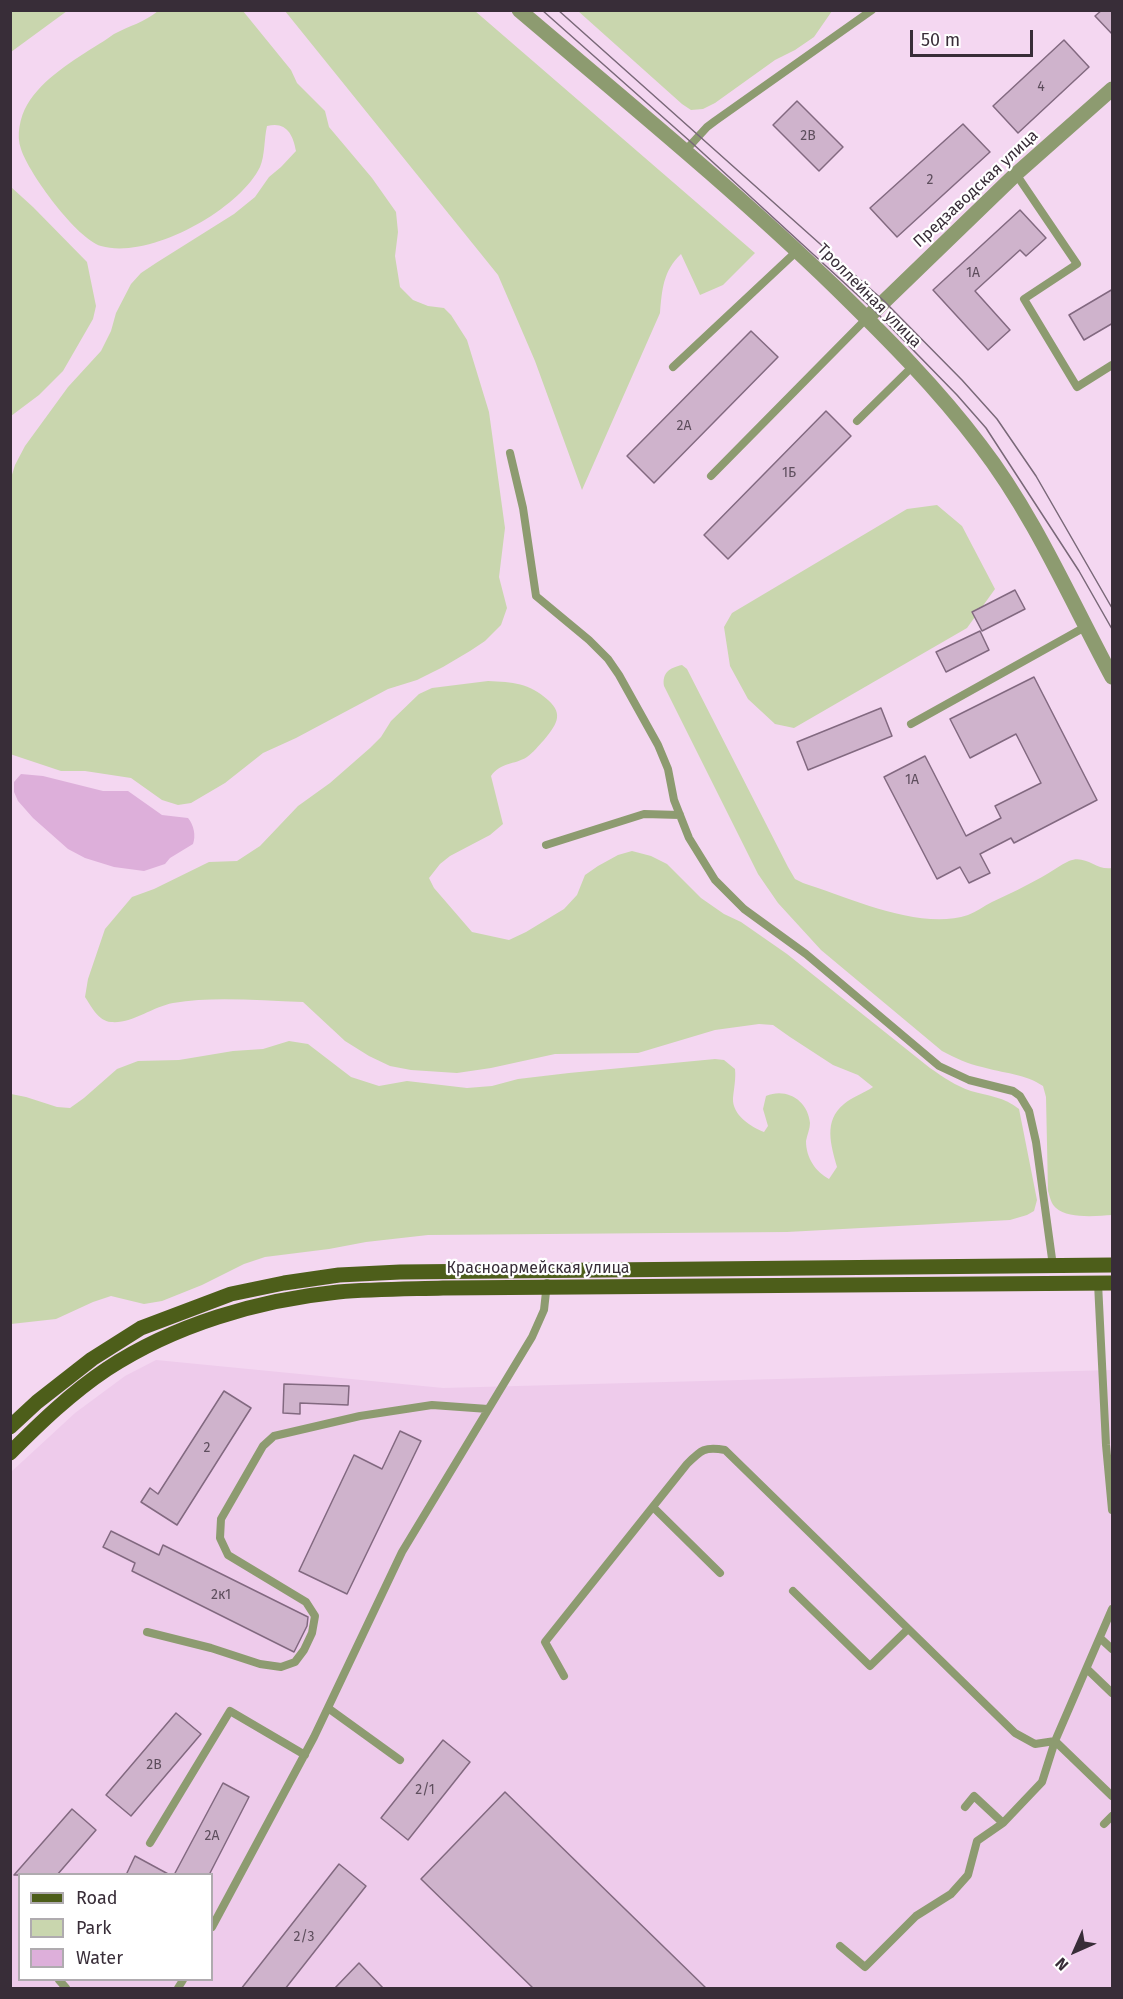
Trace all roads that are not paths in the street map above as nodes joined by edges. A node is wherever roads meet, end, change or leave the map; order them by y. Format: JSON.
{"nodes":[{"id":1,"x":519,"y":10,"type":"edge"},
{"id":2,"x":872,"y":10,"type":"edge"},
{"id":3,"x":1113,"y":89,"type":"edge"},
{"id":4,"x":685,"y":151,"type":"junction"},
{"id":5,"x":1016,"y":174,"type":"junction"},
{"id":6,"x":797,"y":251,"type":"junction"},
{"id":7,"x":867,"y":318,"type":"junction"},
{"id":8,"x":1113,"y":365,"type":"edge"},
{"id":9,"x":914,"y":366,"type":"junction"},
{"id":10,"x":673,"y":367,"type":"dead end"},
{"id":11,"x":857,"y":421,"type":"dead end"},
{"id":12,"x":510,"y":453,"type":"dead end"},
{"id":13,"x":711,"y":476,"type":"dead end"},
{"id":14,"x":1085,"y":627,"type":"junction"},
{"id":15,"x":1113,"y":677,"type":"edge"},
{"id":16,"x":911,"y":724,"type":"dead end"},
{"id":17,"x":680,"y":815,"type":"junction"},
{"id":18,"x":546,"y":845,"type":"dead end"},
{"id":19,"x":1089,"y":1265,"type":"junction"},
{"id":20,"x":1113,"y":1265,"type":"edge"},
{"id":21,"x":1053,"y":1266,"type":"junction"},
{"id":22,"x":546,"y":1271,"type":"junction"},
{"id":23,"x":1100,"y":1284,"type":"edge"},
{"id":24,"x":548,"y":1287,"type":"junction"},
{"id":25,"x":488,"y":1409,"type":"junction"},
{"id":26,"x":10,"y":1427,"type":"edge"},
{"id":27,"x":10,"y":1453,"type":"edge"},
{"id":28,"x":653,"y":1507,"type":"junction"},
{"id":29,"x":1113,"y":1509,"type":"edge"},
{"id":30,"x":720,"y":1573,"type":"dead end"},
{"id":31,"x":793,"y":1591,"type":"dead end"},
{"id":32,"x":1113,"y":1609,"type":"edge"},
{"id":33,"x":908,"y":1629,"type":"junction"},
{"id":34,"x":147,"y":1632,"type":"dead end"},
{"id":35,"x":1100,"y":1638,"type":"junction"},
{"id":36,"x":1113,"y":1649,"type":"edge"},
{"id":37,"x":1087,"y":1669,"type":"junction"},
{"id":38,"x":564,"y":1676,"type":"dead end"},
{"id":39,"x":1113,"y":1693,"type":"edge"},
{"id":40,"x":328,"y":1708,"type":"junction"},
{"id":41,"x":1055,"y":1741,"type":"junction"},
{"id":42,"x":305,"y":1755,"type":"junction"},
{"id":43,"x":400,"y":1760,"type":"dead end"},
{"id":44,"x":1113,"y":1796,"type":"edge"},
{"id":45,"x":965,"y":1807,"type":"dead end"},
{"id":46,"x":1113,"y":1816,"type":"edge"},
{"id":47,"x":1003,"y":1823,"type":"junction"},
{"id":48,"x":1104,"y":1824,"type":"dead end"},
{"id":49,"x":150,"y":1843,"type":"dead end"},
{"id":50,"x":213,"y":1925,"type":"edge"},
{"id":51,"x":840,"y":1946,"type":"dead end"}],
"edges":[{"from":1,"to":4,"type":"street","name":"Троллейная улица"},
{"from":2,"to":4,"type":"lane"},
{"from":3,"to":5,"type":"street","name":"Предзаводская улица"},
{"from":4,"to":6,"type":"street","name":"Троллейная улица"},
{"from":5,"to":7,"type":"street","name":"Предзаводская улица"},
{"from":5,"to":8,"type":"lane"},
{"from":6,"to":7,"type":"street","name":"Троллейная улица"},
{"from":6,"to":10,"type":"lane"},
{"from":7,"to":9,"type":"street","name":"Троллейная улица"},
{"from":7,"to":13,"type":"lane"},
{"from":9,"to":11,"type":"lane"},
{"from":9,"to":14,"type":"street","name":"Троллейная улица"},
{"from":12,"to":17,"type":"lane"},
{"from":14,"to":15,"type":"street","name":"Троллейная улица"},
{"from":14,"to":16,"type":"lane"},
{"from":17,"to":18,"type":"lane"},
{"from":17,"to":21,"type":"lane"},
{"from":19,"to":20,"type":"main road","name":"Красноармейская улица"},
{"from":19,"to":21,"type":"main road","name":"Красноармейская улица"},
{"from":19,"to":23,"type":"lane"},
{"from":21,"to":22,"type":"main road","name":"Красноармейская улица"},
{"from":22,"to":24,"type":"lane"},
{"from":22,"to":26,"type":"main road","name":"Красноармейская улица"},
{"from":23,"to":24,"type":"main road","name":"Красноармейская улица"},
{"from":23,"to":29,"type":"lane"},
{"from":24,"to":25,"type":"lane"},
{"from":24,"to":27,"type":"main road","name":"Красноармейская улица"},
{"from":25,"to":34,"type":"lane"},
{"from":25,"to":40,"type":"lane"},
{"from":28,"to":30,"type":"lane"},
{"from":28,"to":33,"type":"lane"},
{"from":28,"to":38,"type":"lane"},
{"from":31,"to":33,"type":"lane"},
{"from":32,"to":35,"type":"lane"},
{"from":33,"to":41,"type":"lane"},
{"from":35,"to":36,"type":"lane"},
{"from":35,"to":37,"type":"lane"},
{"from":37,"to":39,"type":"lane"},
{"from":37,"to":41,"type":"lane"},
{"from":40,"to":42,"type":"lane"},
{"from":40,"to":43,"type":"lane"},
{"from":41,"to":44,"type":"lane"},
{"from":41,"to":47,"type":"lane"},
{"from":42,"to":49,"type":"lane"},
{"from":42,"to":50,"type":"lane"},
{"from":45,"to":47,"type":"lane"},
{"from":46,"to":48,"type":"lane"},
{"from":47,"to":51,"type":"lane"}]}
